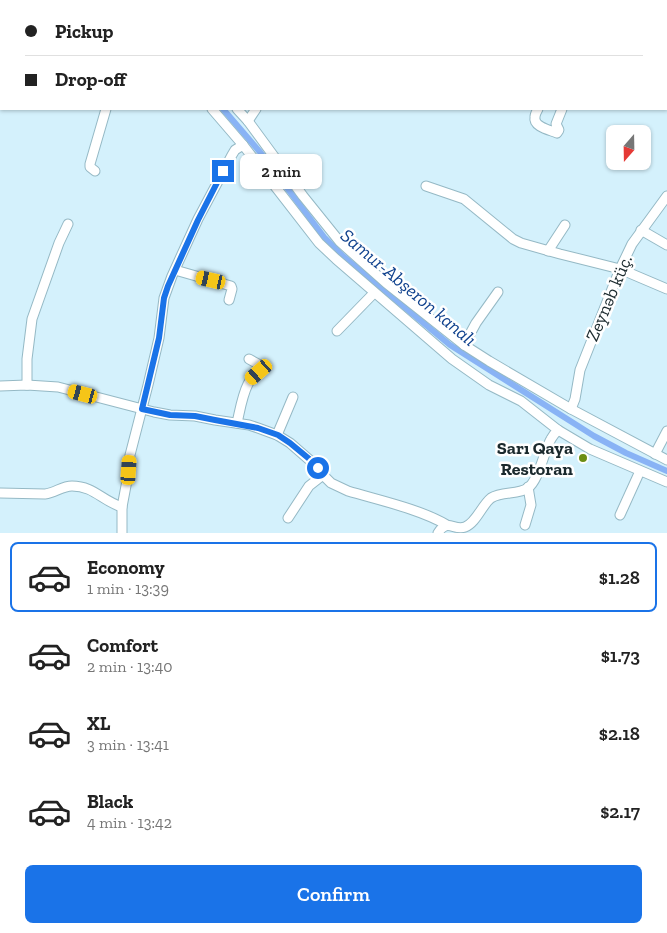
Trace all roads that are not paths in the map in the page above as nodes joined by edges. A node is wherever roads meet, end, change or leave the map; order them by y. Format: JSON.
{"nodes":[{"id":1,"x":106,"y":110,"type":"edge"},
{"id":2,"x":213,"y":110,"type":"edge"},
{"id":3,"x":238,"y":110,"type":"edge"},
{"id":4,"x":255,"y":110,"type":"edge"},
{"id":5,"x":538,"y":110,"type":"edge"},
{"id":6,"x":562,"y":110,"type":"edge"},
{"id":7,"x":248,"y":121,"type":"junction"},
{"id":8,"x":243,"y":144,"type":"junction"},
{"id":9,"x":95,"y":171,"type":"dead end"},
{"id":10,"x":426,"y":186,"type":"dead end"},
{"id":11,"x":667,"y":196,"type":"edge"},
{"id":12,"x":68,"y":224,"type":"dead end"},
{"id":13,"x":565,"y":225,"type":"dead end"},
{"id":14,"x":641,"y":230,"type":"junction"},
{"id":15,"x":667,"y":245,"type":"edge"},
{"id":16,"x":548,"y":251,"type":"junction"},
{"id":17,"x":175,"y":270,"type":"junction"},
{"id":18,"x":620,"y":270,"type":"junction"},
{"id":19,"x":667,"y":289,"type":"edge"},
{"id":20,"x":498,"y":292,"type":"dead end"},
{"id":21,"x":374,"y":293,"type":"junction"},
{"id":22,"x":229,"y":300,"type":"dead end"},
{"id":23,"x":337,"y":331,"type":"dead end"},
{"id":24,"x":464,"y":345,"type":"junction"},
{"id":25,"x":249,"y":359,"type":"dead end"},
{"id":26,"x":27,"y":385,"type":"junction"},
{"id":27,"x":0,"y":386,"type":"edge"},
{"id":28,"x":293,"y":398,"type":"dead end"},
{"id":29,"x":142,"y":409,"type":"junction"},
{"id":30,"x":571,"y":409,"type":"junction"},
{"id":31,"x":237,"y":423,"type":"junction"},
{"id":32,"x":558,"y":430,"type":"junction"},
{"id":33,"x":667,"y":432,"type":"edge"},
{"id":34,"x":278,"y":435,"type":"junction"},
{"id":35,"x":655,"y":454,"type":"junction"},
{"id":36,"x":667,"y":460,"type":"edge"},
{"id":37,"x":640,"y":471,"type":"junction"},
{"id":38,"x":323,"y":475,"type":"junction"},
{"id":39,"x":667,"y":482,"type":"edge"},
{"id":40,"x":528,"y":488,"type":"junction"},
{"id":41,"x":0,"y":494,"type":"edge"},
{"id":42,"x":122,"y":507,"type":"junction"},
{"id":43,"x":620,"y":515,"type":"dead end"},
{"id":44,"x":288,"y":518,"type":"dead end"},
{"id":45,"x":447,"y":525,"type":"junction"},
{"id":46,"x":525,"y":525,"type":"dead end"},
{"id":47,"x":463,"y":530,"type":"edge"},
{"id":48,"x":122,"y":533,"type":"edge"},
{"id":49,"x":438,"y":533,"type":"edge"}],
"edges":[{"from":1,"to":9,"type":"street"},
{"from":2,"to":8,"type":"street"},
{"from":3,"to":7,"type":"street"},
{"from":4,"to":7,"type":"street"},
{"from":5,"to":6,"type":"street"},
{"from":7,"to":24,"type":"street"},
{"from":8,"to":17,"type":"street"},
{"from":8,"to":21,"type":"street"},
{"from":10,"to":16,"type":"street"},
{"from":11,"to":14,"type":"street","name":"Zeynəb küç."},
{"from":12,"to":26,"type":"street"},
{"from":13,"to":16,"type":"street"},
{"from":14,"to":15,"type":"street"},
{"from":14,"to":18,"type":"street","name":"Zeynəb küç."},
{"from":16,"to":18,"type":"street"},
{"from":17,"to":22,"type":"street"},
{"from":17,"to":29,"type":"street"},
{"from":18,"to":19,"type":"street"},
{"from":18,"to":30,"type":"street","name":"Zeynəb küç."},
{"from":20,"to":24,"type":"street"},
{"from":21,"to":23,"type":"street"},
{"from":21,"to":32,"type":"street"},
{"from":24,"to":30,"type":"street"},
{"from":25,"to":31,"type":"street"},
{"from":26,"to":27,"type":"street"},
{"from":26,"to":29,"type":"street"},
{"from":28,"to":34,"type":"street"},
{"from":29,"to":31,"type":"street"},
{"from":29,"to":42,"type":"street"},
{"from":30,"to":35,"type":"street"},
{"from":31,"to":34,"type":"street"},
{"from":32,"to":37,"type":"street"},
{"from":32,"to":40,"type":"street"},
{"from":33,"to":35,"type":"street"},
{"from":34,"to":38,"type":"street"},
{"from":35,"to":36,"type":"street"},
{"from":37,"to":39,"type":"street"},
{"from":37,"to":43,"type":"street"},
{"from":38,"to":44,"type":"street"},
{"from":38,"to":45,"type":"street"},
{"from":40,"to":46,"type":"street"},
{"from":40,"to":47,"type":"street"},
{"from":41,"to":42,"type":"street"},
{"from":42,"to":48,"type":"street"},
{"from":45,"to":47,"type":"street"},
{"from":45,"to":49,"type":"street"}]}
